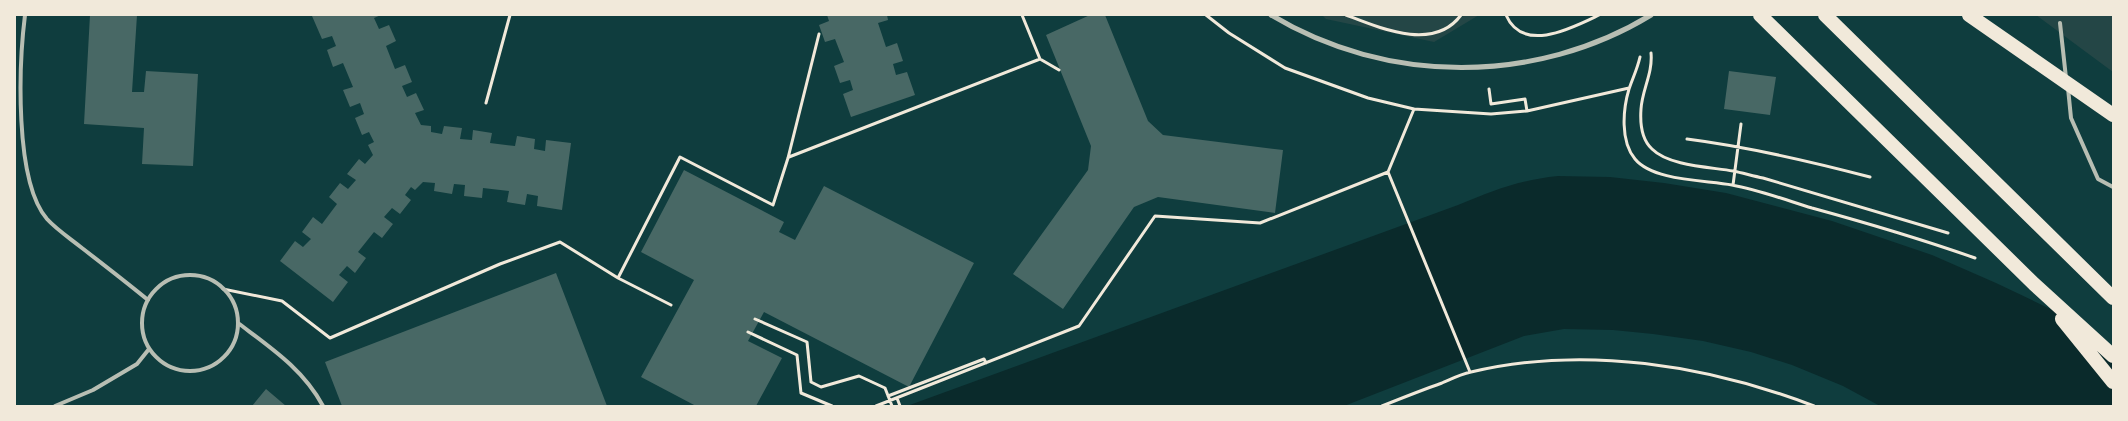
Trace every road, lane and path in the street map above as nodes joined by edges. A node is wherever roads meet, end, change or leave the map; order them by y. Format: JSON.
{"nodes":[{"id":1,"x":26,"y":15,"type":"edge"},
{"id":2,"x":510,"y":15,"type":"edge"},
{"id":3,"x":1022,"y":15,"type":"edge"},
{"id":4,"x":1206,"y":15,"type":"edge"},
{"id":5,"x":1271,"y":15,"type":"edge"},
{"id":6,"x":1346,"y":15,"type":"edge"},
{"id":7,"x":1461,"y":15,"type":"edge"},
{"id":8,"x":1506,"y":15,"type":"edge"},
{"id":9,"x":1599,"y":15,"type":"edge"},
{"id":10,"x":1651,"y":15,"type":"edge"},
{"id":11,"x":1760,"y":15,"type":"edge"},
{"id":12,"x":1825,"y":15,"type":"edge"},
{"id":13,"x":1969,"y":15,"type":"edge"},
{"id":14,"x":2060,"y":23,"type":"dead end"},
{"id":15,"x":819,"y":34,"type":"dead end"},
{"id":16,"x":1651,"y":53,"type":"dead end"},
{"id":17,"x":1640,"y":57,"type":"dead end"},
{"id":18,"x":1040,"y":59,"type":"junction"},
{"id":19,"x":1059,"y":70,"type":"dead end"},
{"id":20,"x":1629,"y":88,"type":"junction"},
{"id":21,"x":1489,"y":90,"type":"dead end"},
{"id":22,"x":486,"y":103,"type":"dead end"},
{"id":23,"x":1414,"y":109,"type":"junction"},
{"id":24,"x":1527,"y":111,"type":"junction"},
{"id":25,"x":2113,"y":115,"type":"edge"},
{"id":26,"x":1741,"y":124,"type":"dead end"},
{"id":27,"x":1687,"y":138,"type":"dead end"},
{"id":28,"x":1738,"y":145,"type":"junction"},
{"id":29,"x":788,"y":158,"type":"junction"},
{"id":30,"x":1735,"y":171,"type":"junction"},
{"id":31,"x":1388,"y":172,"type":"junction"},
{"id":32,"x":1870,"y":177,"type":"dead end"},
{"id":33,"x":1733,"y":185,"type":"junction"},
{"id":34,"x":2113,"y":187,"type":"edge"},
{"id":35,"x":1952,"y":234,"type":"dead end"},
{"id":36,"x":1976,"y":259,"type":"dead end"},
{"id":37,"x":618,"y":278,"type":"junction"},
{"id":38,"x":2034,"y":284,"type":"junction"},
{"id":39,"x":223,"y":289,"type":"junction"},
{"id":40,"x":2113,"y":298,"type":"edge"},
{"id":41,"x":148,"y":300,"type":"junction"},
{"id":42,"x":671,"y":305,"type":"dead end"},
{"id":43,"x":755,"y":319,"type":"dead end"},
{"id":44,"x":238,"y":323,"type":"junction"},
{"id":45,"x":748,"y":332,"type":"dead end"},
{"id":46,"x":149,"y":349,"type":"junction"},
{"id":47,"x":2113,"y":356,"type":"edge"},
{"id":48,"x":986,"y":363,"type":"junction"},
{"id":49,"x":1470,"y":372,"type":"junction"},
{"id":50,"x":2113,"y":382,"type":"edge"},
{"id":51,"x":888,"y":396,"type":"junction"},
{"id":52,"x":897,"y":398,"type":"junction"},
{"id":53,"x":54,"y":406,"type":"edge"},
{"id":54,"x":323,"y":406,"type":"edge"},
{"id":55,"x":832,"y":406,"type":"edge"},
{"id":56,"x":876,"y":406,"type":"edge"},
{"id":57,"x":892,"y":406,"type":"edge"},
{"id":58,"x":900,"y":406,"type":"edge"},
{"id":59,"x":1382,"y":406,"type":"edge"},
{"id":60,"x":1814,"y":406,"type":"edge"}],
"edges":[{"from":1,"to":41,"type":"lane"},
{"from":2,"to":22,"type":"path"},
{"from":3,"to":18,"type":"path"},
{"from":4,"to":23,"type":"path"},
{"from":5,"to":10,"type":"street"},
{"from":6,"to":7,"type":"path"},
{"from":8,"to":9,"type":"path"},
{"from":11,"to":38,"type":"highway"},
{"from":12,"to":40,"type":"highway"},
{"from":13,"to":25,"type":"highway"},
{"from":14,"to":34,"type":"lane"},
{"from":15,"to":29,"type":"path"},
{"from":16,"to":30,"type":"path"},
{"from":17,"to":20,"type":"path"},
{"from":18,"to":19,"type":"path"},
{"from":18,"to":29,"type":"path"},
{"from":20,"to":24,"type":"path"},
{"from":20,"to":33,"type":"path"},
{"from":21,"to":24,"type":"path"},
{"from":23,"to":24,"type":"path"},
{"from":23,"to":31,"type":"path"},
{"from":26,"to":28,"type":"path"},
{"from":27,"to":28,"type":"path"},
{"from":28,"to":30,"type":"path"},
{"from":28,"to":32,"type":"path"},
{"from":29,"to":37,"type":"path"},
{"from":30,"to":33,"type":"path"},
{"from":30,"to":35,"type":"path"},
{"from":31,"to":48,"type":"path"},
{"from":31,"to":49,"type":"path"},
{"from":33,"to":36,"type":"path"},
{"from":37,"to":39,"type":"path"},
{"from":37,"to":42,"type":"path"},
{"from":38,"to":47,"type":"highway"},
{"from":38,"to":50,"type":"highway"},
{"from":39,"to":41,"type":"lane"},
{"from":39,"to":44,"type":"lane"},
{"from":41,"to":46,"type":"lane"},
{"from":43,"to":51,"type":"path"},
{"from":44,"to":46,"type":"lane"},
{"from":44,"to":54,"type":"lane"},
{"from":45,"to":55,"type":"path"},
{"from":46,"to":53,"type":"lane"},
{"from":48,"to":51,"type":"path"},
{"from":48,"to":52,"type":"path"},
{"from":49,"to":59,"type":"path"},
{"from":49,"to":60,"type":"path"},
{"from":51,"to":57,"type":"path"},
{"from":52,"to":56,"type":"path"},
{"from":52,"to":58,"type":"path"}]}
